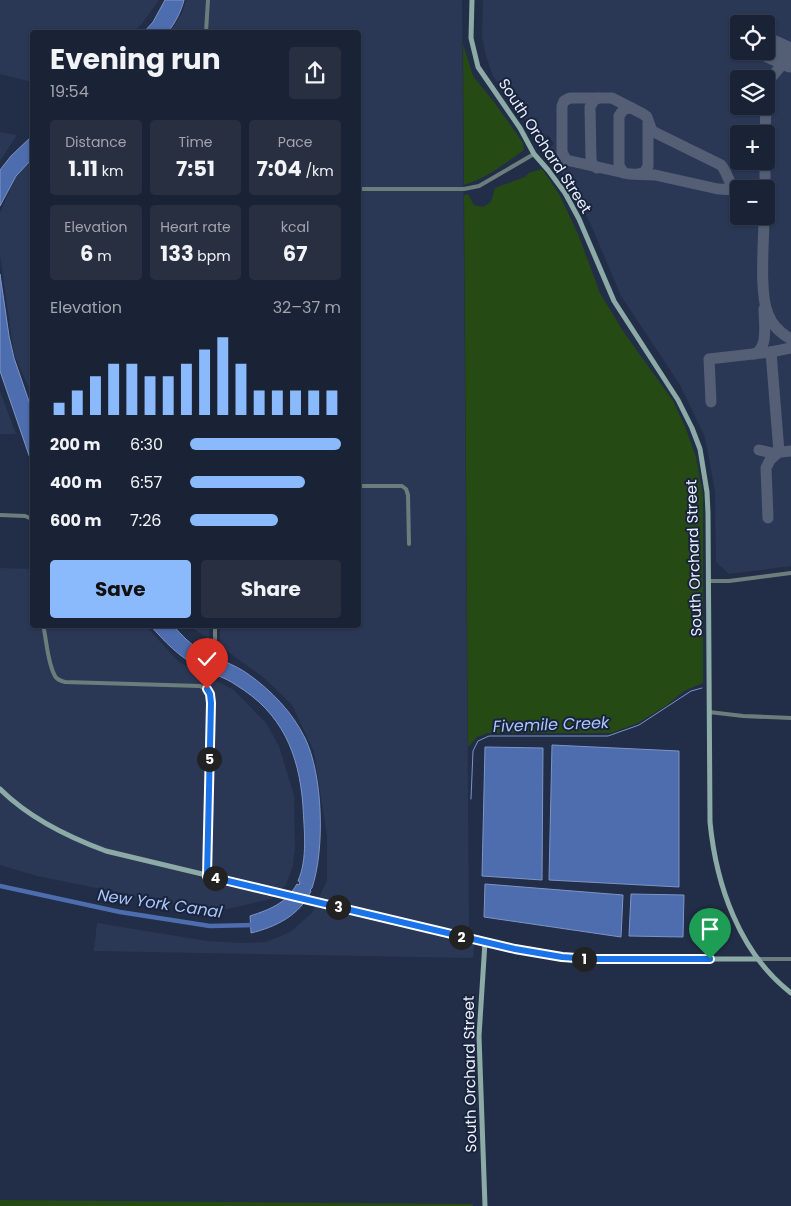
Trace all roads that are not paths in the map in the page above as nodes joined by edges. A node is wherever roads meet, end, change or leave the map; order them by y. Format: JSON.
{"nodes":[{"id":1,"x":208,"y":0,"type":"edge"},
{"id":2,"x":472,"y":0,"type":"edge"},
{"id":3,"x":206,"y":30,"type":"edge"},
{"id":4,"x":534,"y":154,"type":"junction"},
{"id":5,"x":361,"y":189,"type":"edge"},
{"id":6,"x":361,"y":486,"type":"edge"},
{"id":7,"x":0,"y":515,"type":"edge"},
{"id":8,"x":30,"y":518,"type":"edge"},
{"id":9,"x":409,"y":544,"type":"dead end"},
{"id":10,"x":791,"y":573,"type":"edge"},
{"id":11,"x":709,"y":581,"type":"junction"},
{"id":12,"x":45,"y":628,"type":"edge"},
{"id":13,"x":215,"y":628,"type":"edge"},
{"id":14,"x":215,"y":639,"type":"dead end"},
{"id":15,"x":709,"y":712,"type":"junction"},
{"id":16,"x":791,"y":718,"type":"edge"},
{"id":17,"x":0,"y":789,"type":"edge"},
{"id":18,"x":207,"y":876,"type":"junction"},
{"id":19,"x":485,"y":942,"type":"junction"},
{"id":20,"x":758,"y":959,"type":"junction"},
{"id":21,"x":791,"y":959,"type":"edge"},
{"id":22,"x":791,"y":993,"type":"edge"},
{"id":23,"x":485,"y":1206,"type":"edge"}],
"edges":[{"from":1,"to":3,"type":"street"},
{"from":2,"to":4,"type":"main road","name":"South Orchard Street"},
{"from":4,"to":5,"type":"street"},
{"from":4,"to":11,"type":"main road","name":"South Orchard Street"},
{"from":6,"to":9,"type":"street"},
{"from":7,"to":8,"type":"street"},
{"from":10,"to":11,"type":"street"},
{"from":11,"to":15,"type":"main road","name":"South Orchard Street"},
{"from":12,"to":18,"type":"street"},
{"from":13,"to":14,"type":"street"},
{"from":15,"to":16,"type":"street"},
{"from":15,"to":20,"type":"main road","name":"South Orchard Street"},
{"from":17,"to":18,"type":"main road"},
{"from":18,"to":19,"type":"main road"},
{"from":19,"to":20,"type":"main road"},
{"from":19,"to":23,"type":"main road","name":"South Orchard Street"},
{"from":20,"to":21,"type":"street"},
{"from":20,"to":22,"type":"main road","name":"South Orchard Street"}]}
